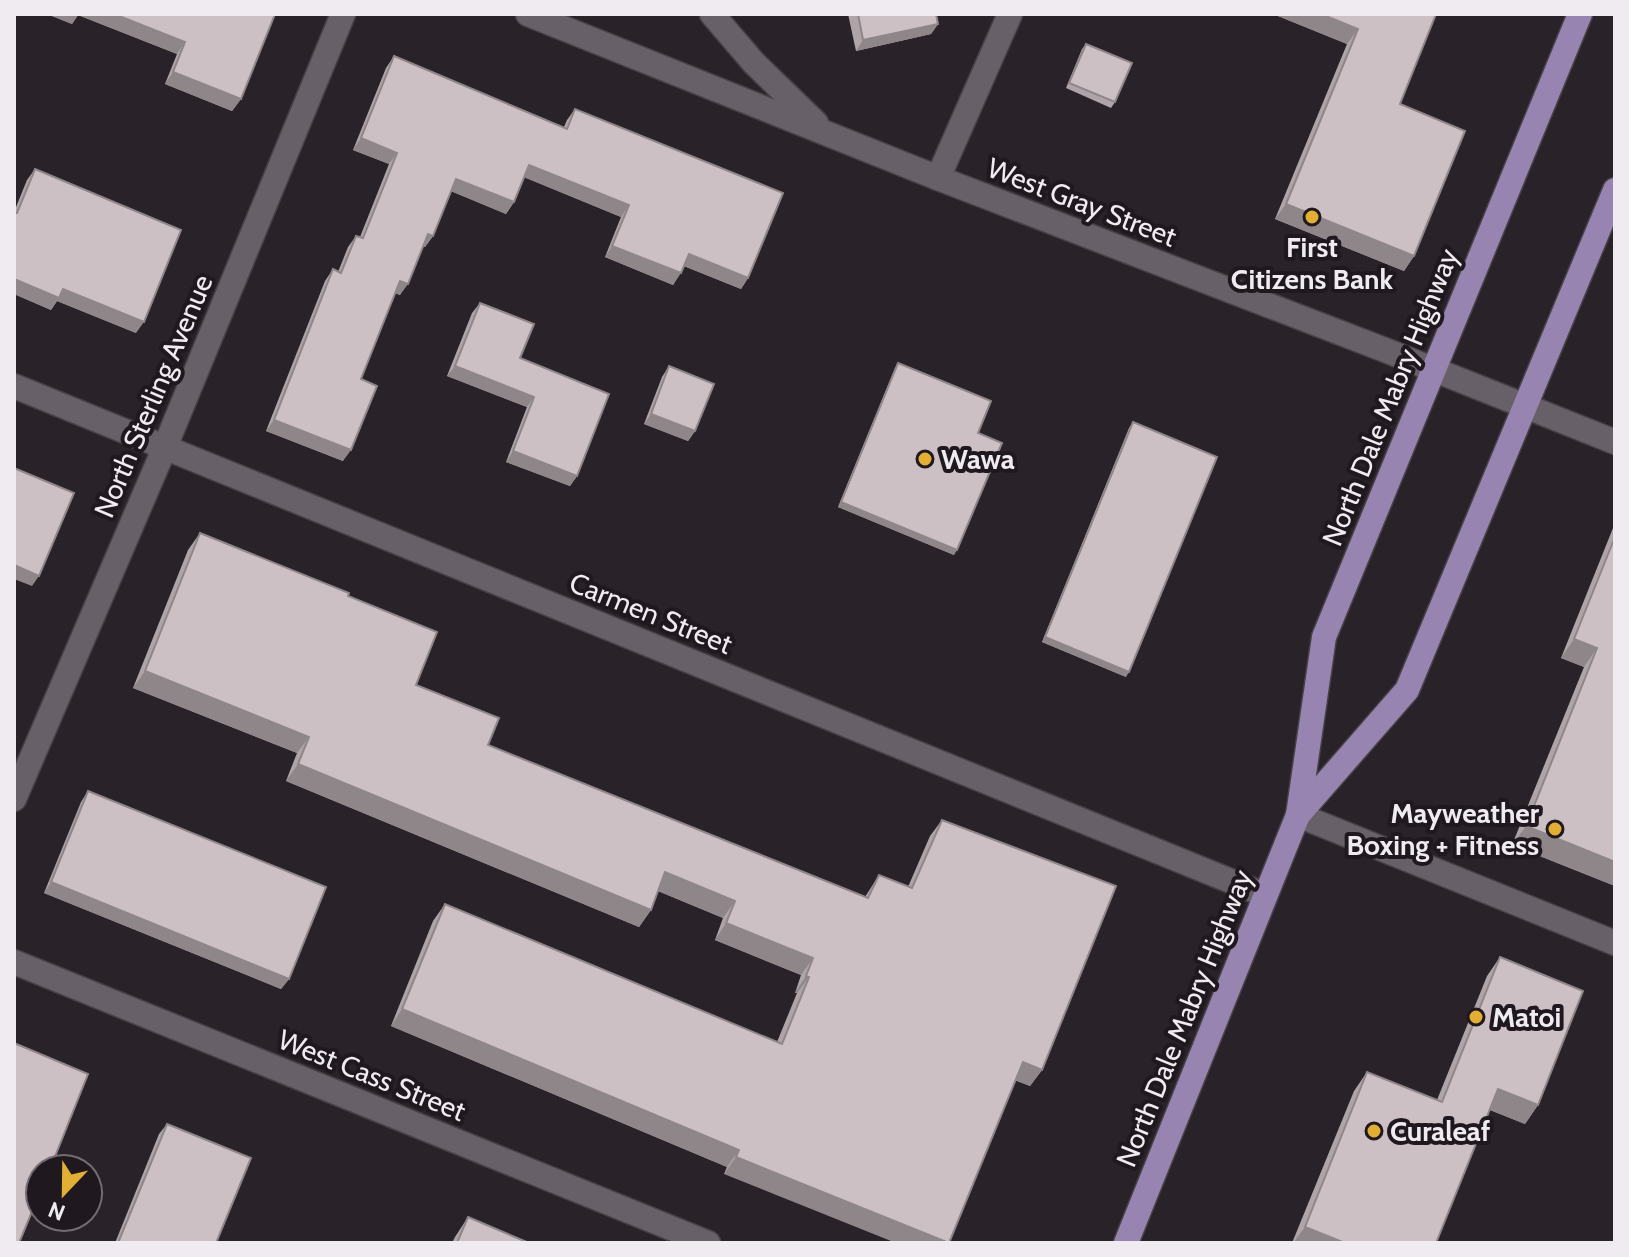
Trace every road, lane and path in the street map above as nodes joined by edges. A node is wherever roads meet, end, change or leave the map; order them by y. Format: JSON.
{"nodes":[{"id":1,"x":343,"y":14,"type":"edge"},
{"id":2,"x":528,"y":14,"type":"edge"},
{"id":3,"x":712,"y":14,"type":"edge"},
{"id":4,"x":1010,"y":14,"type":"edge"},
{"id":5,"x":1580,"y":14,"type":"edge"},
{"id":6,"x":826,"y":133,"type":"junction"},
{"id":7,"x":938,"y":178,"type":"junction"},
{"id":8,"x":1615,"y":190,"type":"edge"},
{"id":9,"x":1434,"y":369,"type":"junction"},
{"id":10,"x":14,"y":386,"type":"edge"},
{"id":11,"x":1525,"y":406,"type":"junction"},
{"id":12,"x":1615,"y":442,"type":"edge"},
{"id":13,"x":165,"y":447,"type":"junction"},
{"id":14,"x":14,"y":799,"type":"edge"},
{"id":15,"x":1298,"y":815,"type":"junction"},
{"id":16,"x":1265,"y":895,"type":"junction"},
{"id":17,"x":1615,"y":943,"type":"edge"},
{"id":18,"x":14,"y":962,"type":"edge"},
{"id":19,"x":708,"y":1243,"type":"edge"},
{"id":20,"x":1126,"y":1243,"type":"edge"}],
"edges":[{"from":1,"to":13,"type":"street","name":"North Sterling Avenue"},
{"from":2,"to":6,"type":"street","name":"West Gray Street"},
{"from":3,"to":6,"type":"street"},
{"from":4,"to":7,"type":"street"},
{"from":5,"to":9,"type":"main road","name":"North Dale Mabry Highway"},
{"from":6,"to":7,"type":"street","name":"West Gray Street"},
{"from":7,"to":9,"type":"street","name":"West Gray Street"},
{"from":8,"to":11,"type":"main road","name":"North Dale Mabry Highway"},
{"from":9,"to":11,"type":"street","name":"West Gray Street"},
{"from":9,"to":15,"type":"main road","name":"North Dale Mabry Highway"},
{"from":10,"to":13,"type":"street","name":"Carmen Street"},
{"from":11,"to":12,"type":"street","name":"West Gray Street"},
{"from":11,"to":15,"type":"main road","name":"North Dale Mabry Highway"},
{"from":13,"to":14,"type":"street","name":"North Sterling Avenue"},
{"from":13,"to":16,"type":"street","name":"Carmen Street"},
{"from":15,"to":16,"type":"main road","name":"North Dale Mabry Highway"},
{"from":15,"to":17,"type":"street"},
{"from":16,"to":20,"type":"main road","name":"North Dale Mabry Highway"},
{"from":18,"to":19,"type":"street","name":"West Cass Street"}]}
